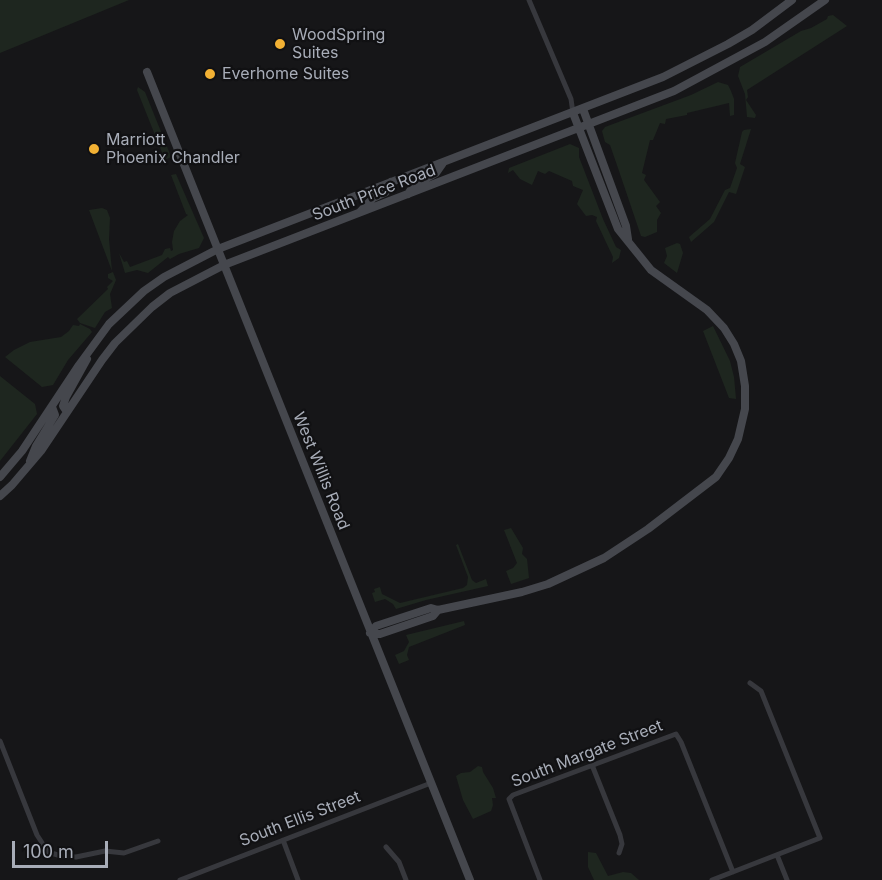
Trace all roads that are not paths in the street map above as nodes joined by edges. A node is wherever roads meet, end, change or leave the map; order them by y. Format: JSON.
{"nodes":[{"id":1,"x":529,"y":0,"type":"edge"},
{"id":2,"x":792,"y":0,"type":"edge"},
{"id":3,"x":825,"y":0,"type":"edge"},
{"id":4,"x":147,"y":72,"type":"dead end"},
{"id":5,"x":571,"y":99,"type":"junction"},
{"id":6,"x":583,"y":109,"type":"junction"},
{"id":7,"x":573,"y":113,"type":"junction"},
{"id":8,"x":589,"y":124,"type":"junction"},
{"id":9,"x":579,"y":128,"type":"junction"},
{"id":10,"x":443,"y":162,"type":"junction"},
{"id":11,"x":391,"y":182,"type":"junction"},
{"id":12,"x":408,"y":194,"type":"junction"},
{"id":13,"x":359,"y":213,"type":"junction"},
{"id":14,"x":628,"y":240,"type":"junction"},
{"id":15,"x":218,"y":249,"type":"junction"},
{"id":16,"x":224,"y":265,"type":"junction"},
{"id":17,"x":92,"y":346,"type":"junction"},
{"id":18,"x":52,"y":407,"type":"junction"},
{"id":19,"x":67,"y":412,"type":"junction"},
{"id":20,"x":27,"y":468,"type":"junction"},
{"id":21,"x":0,"y":477,"type":"edge"},
{"id":22,"x":0,"y":496,"type":"edge"},
{"id":23,"x":370,"y":633,"type":"junction"},
{"id":24,"x":750,"y":683,"type":"dead end"},
{"id":25,"x":0,"y":741,"type":"edge"},
{"id":26,"x":592,"y":765,"type":"junction"},
{"id":27,"x":431,"y":783,"type":"junction"},
{"id":28,"x":283,"y":840,"type":"junction"},
{"id":29,"x":158,"y":842,"type":"dead end"},
{"id":30,"x":386,"y":848,"type":"dead end"},
{"id":31,"x":619,"y":854,"type":"dead end"},
{"id":32,"x":777,"y":855,"type":"junction"},
{"id":33,"x":733,"y":872,"type":"junction"},
{"id":34,"x":180,"y":880,"type":"edge"},
{"id":35,"x":298,"y":880,"type":"edge"},
{"id":36,"x":406,"y":880,"type":"edge"},
{"id":37,"x":470,"y":880,"type":"edge"},
{"id":38,"x":540,"y":880,"type":"edge"},
{"id":39,"x":712,"y":880,"type":"edge"},
{"id":40,"x":787,"y":880,"type":"edge"}],
"edges":[{"from":1,"to":5,"type":"street"},
{"from":2,"to":6,"type":"main road","name":"South Price Road"},
{"from":3,"to":8,"type":"main road","name":"South Price Road"},
{"from":4,"to":15,"type":"main road","name":"West Willis Road"},
{"from":5,"to":6,"type":"street"},
{"from":5,"to":7,"type":"street"},
{"from":6,"to":7,"type":"main road","name":"South Price Road"},
{"from":6,"to":8,"type":"main road"},
{"from":7,"to":9,"type":"main road"},
{"from":7,"to":10,"type":"main road","name":"South Price Road"},
{"from":8,"to":9,"type":"main road","name":"South Price Road"},
{"from":8,"to":14,"type":"main road"},
{"from":9,"to":12,"type":"main road","name":"South Price Road"},
{"from":9,"to":14,"type":"main road"},
{"from":10,"to":11,"type":"main road","name":"South Price Road"},
{"from":10,"to":12,"type":"main road"},
{"from":11,"to":13,"type":"main road"},
{"from":11,"to":15,"type":"main road","name":"South Price Road"},
{"from":12,"to":13,"type":"main road","name":"South Price Road"},
{"from":13,"to":16,"type":"main road","name":"South Price Road"},
{"from":14,"to":23,"type":"main road"},
{"from":15,"to":16,"type":"main road","name":"West Willis Road"},
{"from":15,"to":17,"type":"main road","name":"South Price Road"},
{"from":16,"to":19,"type":"main road","name":"South Price Road"},
{"from":16,"to":23,"type":"main road","name":"West Willis Road"},
{"from":17,"to":18,"type":"main road","name":"South Price Road"},
{"from":17,"to":19,"type":"main road"},
{"from":18,"to":20,"type":"main road"},
{"from":18,"to":21,"type":"main road","name":"South Price Road"},
{"from":19,"to":20,"type":"main road","name":"South Price Road"},
{"from":20,"to":22,"type":"main road","name":"South Price Road"},
{"from":23,"to":27,"type":"main road","name":"West Willis Road"},
{"from":24,"to":32,"type":"street"},
{"from":25,"to":29,"type":"street"},
{"from":26,"to":31,"type":"street"},
{"from":26,"to":33,"type":"street","name":"South Margate Street"},
{"from":26,"to":38,"type":"street","name":"South Margate Street"},
{"from":27,"to":28,"type":"street","name":"South Ellis Street"},
{"from":27,"to":37,"type":"main road","name":"West Willis Road"},
{"from":28,"to":34,"type":"street","name":"South Ellis Street"},
{"from":28,"to":35,"type":"street"},
{"from":30,"to":36,"type":"street"},
{"from":32,"to":33,"type":"street"},
{"from":32,"to":40,"type":"street"},
{"from":33,"to":39,"type":"street"}]}
